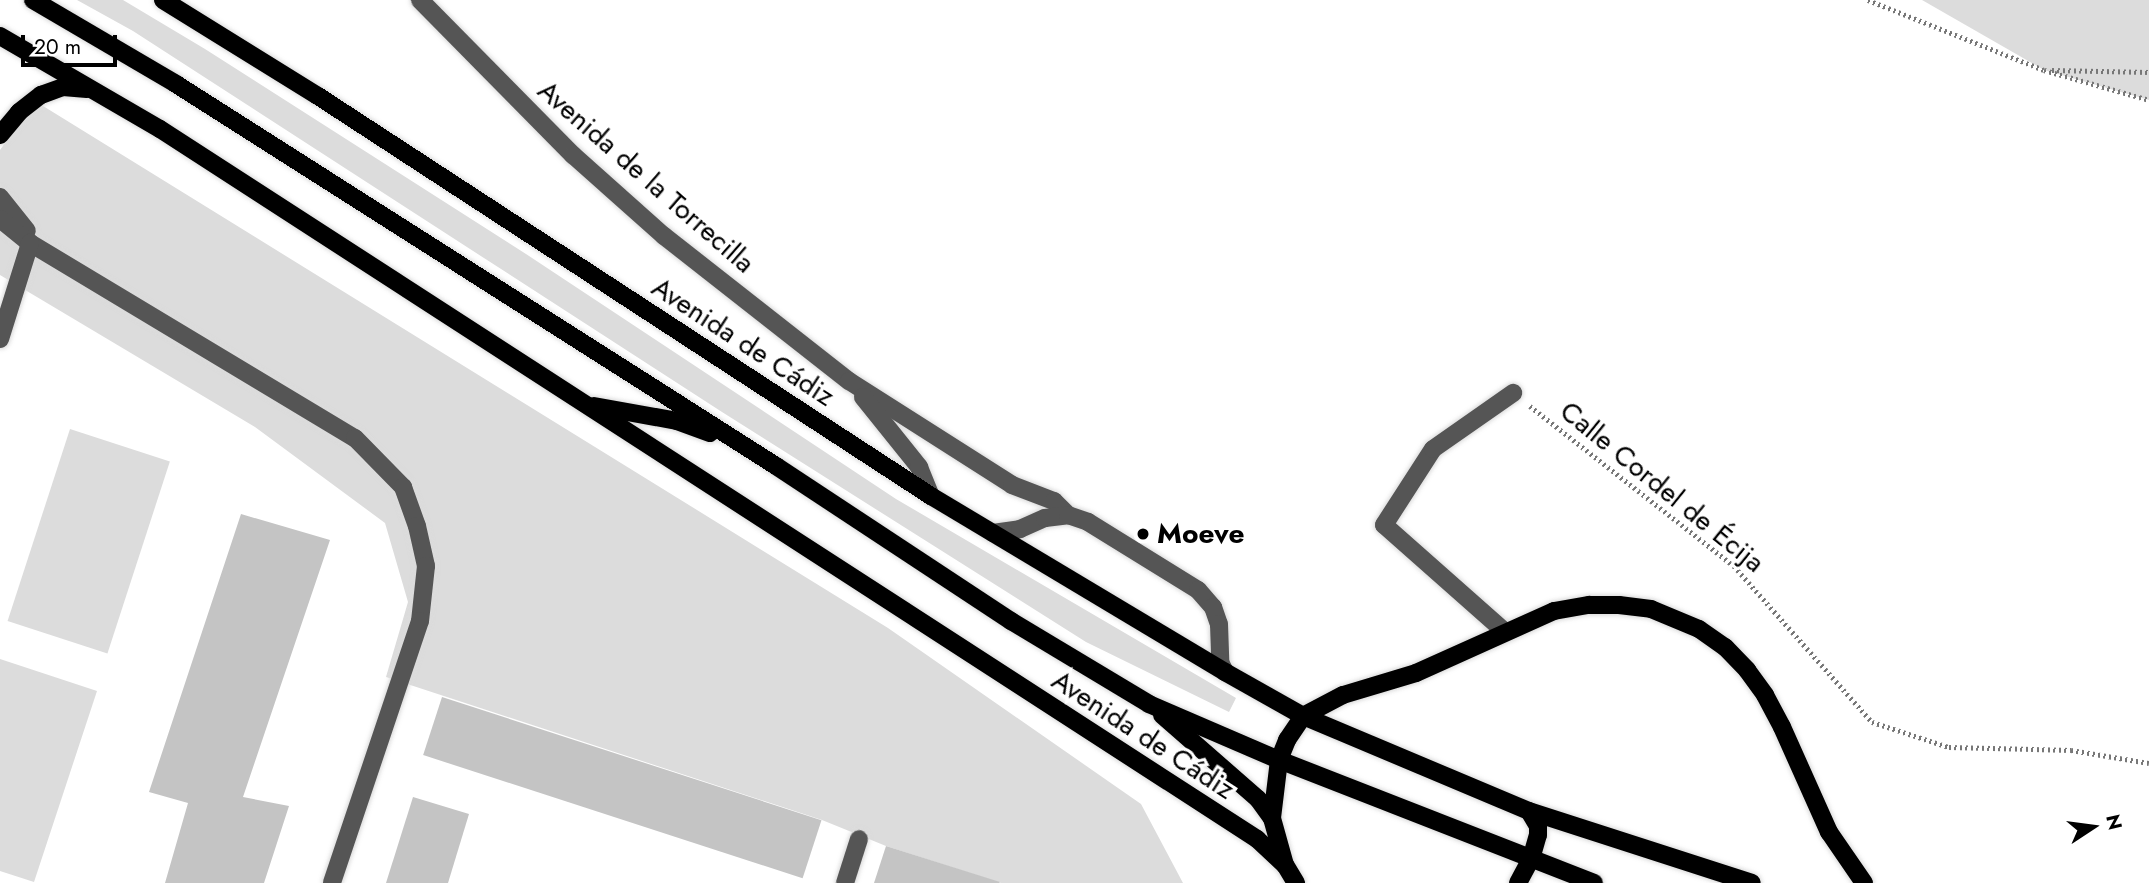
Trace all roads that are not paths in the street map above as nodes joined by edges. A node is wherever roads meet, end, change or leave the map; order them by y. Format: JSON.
{"nodes":[{"id":1,"x":33,"y":0,"type":"edge"},
{"id":2,"x":163,"y":0,"type":"edge"},
{"id":3,"x":420,"y":0,"type":"edge"},
{"id":4,"x":0,"y":36,"type":"edge"},
{"id":5,"x":94,"y":90,"type":"junction"},
{"id":6,"x":0,"y":135,"type":"edge"},
{"id":7,"x":0,"y":197,"type":"edge"},
{"id":8,"x":0,"y":219,"type":"edge"},
{"id":9,"x":30,"y":243,"type":"junction"},
{"id":10,"x":55,"y":258,"type":"junction"},
{"id":11,"x":0,"y":339,"type":"edge"},
{"id":12,"x":849,"y":381,"type":"junction"},
{"id":13,"x":1513,"y":393,"type":"road end"},
{"id":14,"x":581,"y":402,"type":"junction"},
{"id":15,"x":776,"y":466,"type":"junction"},
{"id":16,"x":931,"y":496,"type":"junction"},
{"id":17,"x":1068,"y":515,"type":"junction"},
{"id":18,"x":993,"y":533,"type":"junction"},
{"id":19,"x":1504,"y":631,"type":"junction"},
{"id":20,"x":1225,"y":672,"type":"junction"},
{"id":21,"x":1149,"y":704,"type":"junction"},
{"id":22,"x":1303,"y":716,"type":"junction"},
{"id":23,"x":1279,"y":760,"type":"junction"},
{"id":24,"x":1529,"y":811,"type":"junction"},
{"id":25,"x":1272,"y":818,"type":"junction"},
{"id":26,"x":859,"y":839,"type":"dead end"},
{"id":27,"x":1531,"y":859,"type":"junction"},
{"id":28,"x":1284,"y":865,"type":"junction"},
{"id":29,"x":332,"y":883,"type":"edge"},
{"id":30,"x":845,"y":883,"type":"edge"},
{"id":31,"x":1296,"y":883,"type":"edge"},
{"id":32,"x":1518,"y":883,"type":"edge"},
{"id":33,"x":1594,"y":883,"type":"edge"},
{"id":34,"x":1752,"y":883,"type":"edge"},
{"id":35,"x":1864,"y":883,"type":"edge"}],
"edges":[{"from":1,"to":15,"type":"main road","name":"Avenida de Cádiz"},
{"from":2,"to":16,"type":"main road","name":"Avenida de Cádiz"},
{"from":3,"to":12,"type":"street","name":"Avenida de la Torrecilla"},
{"from":4,"to":5,"type":"main road","name":"Avenida de Cádiz"},
{"from":5,"to":6,"type":"main road"},
{"from":5,"to":14,"type":"main road","name":"Avenida de Cádiz"},
{"from":7,"to":10,"type":"street"},
{"from":8,"to":9,"type":"street"},
{"from":9,"to":10,"type":"street"},
{"from":9,"to":11,"type":"street"},
{"from":10,"to":29,"type":"street"},
{"from":12,"to":16,"type":"street"},
{"from":12,"to":17,"type":"street"},
{"from":13,"to":19,"type":"street"},
{"from":14,"to":15,"type":"main road","name":"Avenida de Cádiz"},
{"from":14,"to":28,"type":"main road","name":"Avenida de Cádiz"},
{"from":15,"to":21,"type":"main road","name":"Avenida de Cádiz"},
{"from":16,"to":18,"type":"main road","name":"Avenida de Cádiz"},
{"from":17,"to":18,"type":"street"},
{"from":17,"to":20,"type":"street"},
{"from":18,"to":20,"type":"main road","name":"Avenida de Cádiz"},
{"from":19,"to":22,"type":"main road"},
{"from":19,"to":35,"type":"main road"},
{"from":20,"to":22,"type":"main road","name":"Avenida de Cádiz"},
{"from":21,"to":23,"type":"main road","name":"Avenida de Cádiz"},
{"from":21,"to":25,"type":"main road","name":"Avenida de Cádiz"},
{"from":22,"to":23,"type":"main road"},
{"from":22,"to":24,"type":"main road","name":"Avenida de Cádiz"},
{"from":23,"to":25,"type":"main road"},
{"from":23,"to":27,"type":"main road","name":"Avenida de Cádiz"},
{"from":24,"to":27,"type":"main road"},
{"from":24,"to":34,"type":"main road","name":"Avenida de Cádiz"},
{"from":25,"to":28,"type":"main road"},
{"from":26,"to":30,"type":"street"},
{"from":27,"to":32,"type":"main road"},
{"from":27,"to":33,"type":"main road","name":"Avenida de Cádiz"},
{"from":28,"to":31,"type":"main road"}]}
